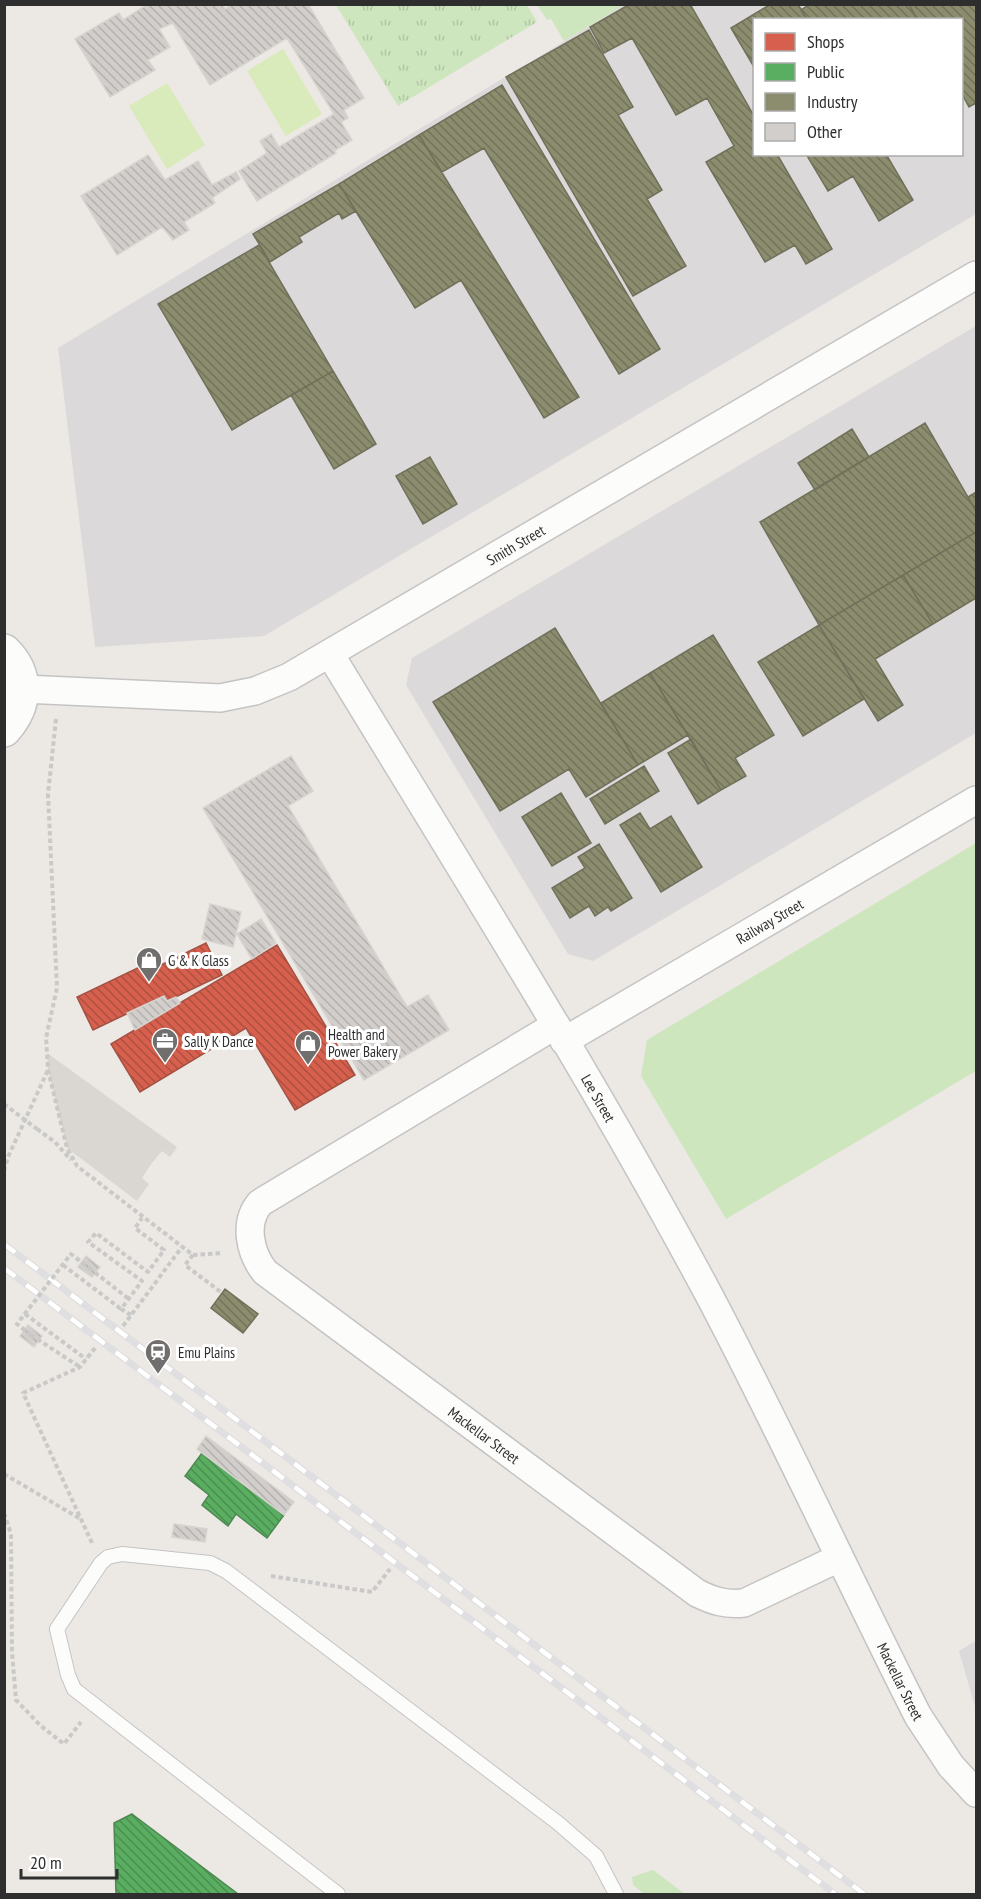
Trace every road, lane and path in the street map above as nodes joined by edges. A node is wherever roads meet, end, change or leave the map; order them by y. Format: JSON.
{"nodes":[{"id":1,"x":976,"y":275,"type":"edge"},
{"id":2,"x":4,"y":651,"type":"edge"},
{"id":3,"x":330,"y":654,"type":"junction"},
{"id":4,"x":23,"y":689,"type":"junction"},
{"id":5,"x":59,"y":689,"type":"junction"},
{"id":6,"x":4,"y":730,"type":"edge"},
{"id":7,"x":976,"y":800,"type":"edge"},
{"id":8,"x":560,"y":1033,"type":"junction"},
{"id":9,"x":48,"y":1070,"type":"junction"},
{"id":10,"x":4,"y":1104,"type":"edge"},
{"id":11,"x":77,"y":1166,"type":"junction"},
{"id":12,"x":4,"y":1171,"type":"edge"},
{"id":13,"x":142,"y":1218,"type":"junction"},
{"id":14,"x":182,"y":1246,"type":"junction"},
{"id":15,"x":222,"y":1253,"type":"dead end"},
{"id":16,"x":193,"y":1255,"type":"junction"},
{"id":17,"x":63,"y":1264,"type":"junction"},
{"id":18,"x":222,"y":1293,"type":"dead end"},
{"id":19,"x":129,"y":1299,"type":"junction"},
{"id":20,"x":122,"y":1309,"type":"junction"},
{"id":21,"x":25,"y":1314,"type":"junction"},
{"id":22,"x":131,"y":1315,"type":"junction"},
{"id":23,"x":123,"y":1326,"type":"dead end"},
{"id":24,"x":95,"y":1348,"type":"dead end"},
{"id":25,"x":86,"y":1359,"type":"junction"},
{"id":26,"x":80,"y":1367,"type":"junction"},
{"id":27,"x":4,"y":1474,"type":"edge"},
{"id":28,"x":4,"y":1513,"type":"edge"},
{"id":29,"x":79,"y":1518,"type":"junction"},
{"id":30,"x":839,"y":1558,"type":"junction"},
{"id":31,"x":102,"y":1563,"type":"junction"},
{"id":32,"x":390,"y":1569,"type":"dead end"},
{"id":33,"x":270,"y":1576,"type":"dead end"},
{"id":34,"x":94,"y":1706,"type":"junction"},
{"id":35,"x":976,"y":1793,"type":"edge"},
{"id":36,"x":338,"y":1894,"type":"edge"},
{"id":37,"x":616,"y":1894,"type":"edge"}],
"edges":[{"from":1,"to":3,"type":"street","name":"Smith Street"},
{"from":2,"to":4,"type":"main road"},
{"from":3,"to":5,"type":"street","name":"Smith Street"},
{"from":3,"to":8,"type":"street","name":"Lee Street"},
{"from":4,"to":5,"type":"street","name":"Smith Street"},
{"from":4,"to":6,"type":"main road"},
{"from":5,"to":9,"type":"path"},
{"from":7,"to":8,"type":"street","name":"Railway Street"},
{"from":8,"to":30,"type":"street","name":"Lee Street"},
{"from":8,"to":30,"type":"street","name":"Mackellar Street"},
{"from":9,"to":11,"type":"path"},
{"from":9,"to":12,"type":"path"},
{"from":10,"to":11,"type":"path","bridge":true},
{"from":11,"to":13,"type":"path"},
{"from":13,"to":14,"type":"path"},
{"from":13,"to":19,"type":"path"},
{"from":14,"to":16,"type":"path"},
{"from":14,"to":22,"type":"path"},
{"from":15,"to":16,"type":"path"},
{"from":16,"to":18,"type":"path"},
{"from":17,"to":19,"type":"path","bridge":true},
{"from":17,"to":20,"type":"path"},
{"from":17,"to":21,"type":"path","bridge":true},
{"from":19,"to":20,"type":"path"},
{"from":20,"to":22,"type":"path"},
{"from":21,"to":25,"type":"path"},
{"from":21,"to":26,"type":"path","bridge":true},
{"from":22,"to":23,"type":"path"},
{"from":24,"to":25,"type":"path"},
{"from":25,"to":26,"type":"path"},
{"from":26,"to":29,"type":"path"},
{"from":27,"to":29,"type":"path"},
{"from":28,"to":34,"type":"path"},
{"from":29,"to":31,"type":"path"},
{"from":30,"to":35,"type":"street","name":"Mackellar Street"},
{"from":31,"to":34,"type":"lane"},
{"from":31,"to":37,"type":"lane"},
{"from":32,"to":33,"type":"path"},
{"from":34,"to":36,"type":"lane"}]}
